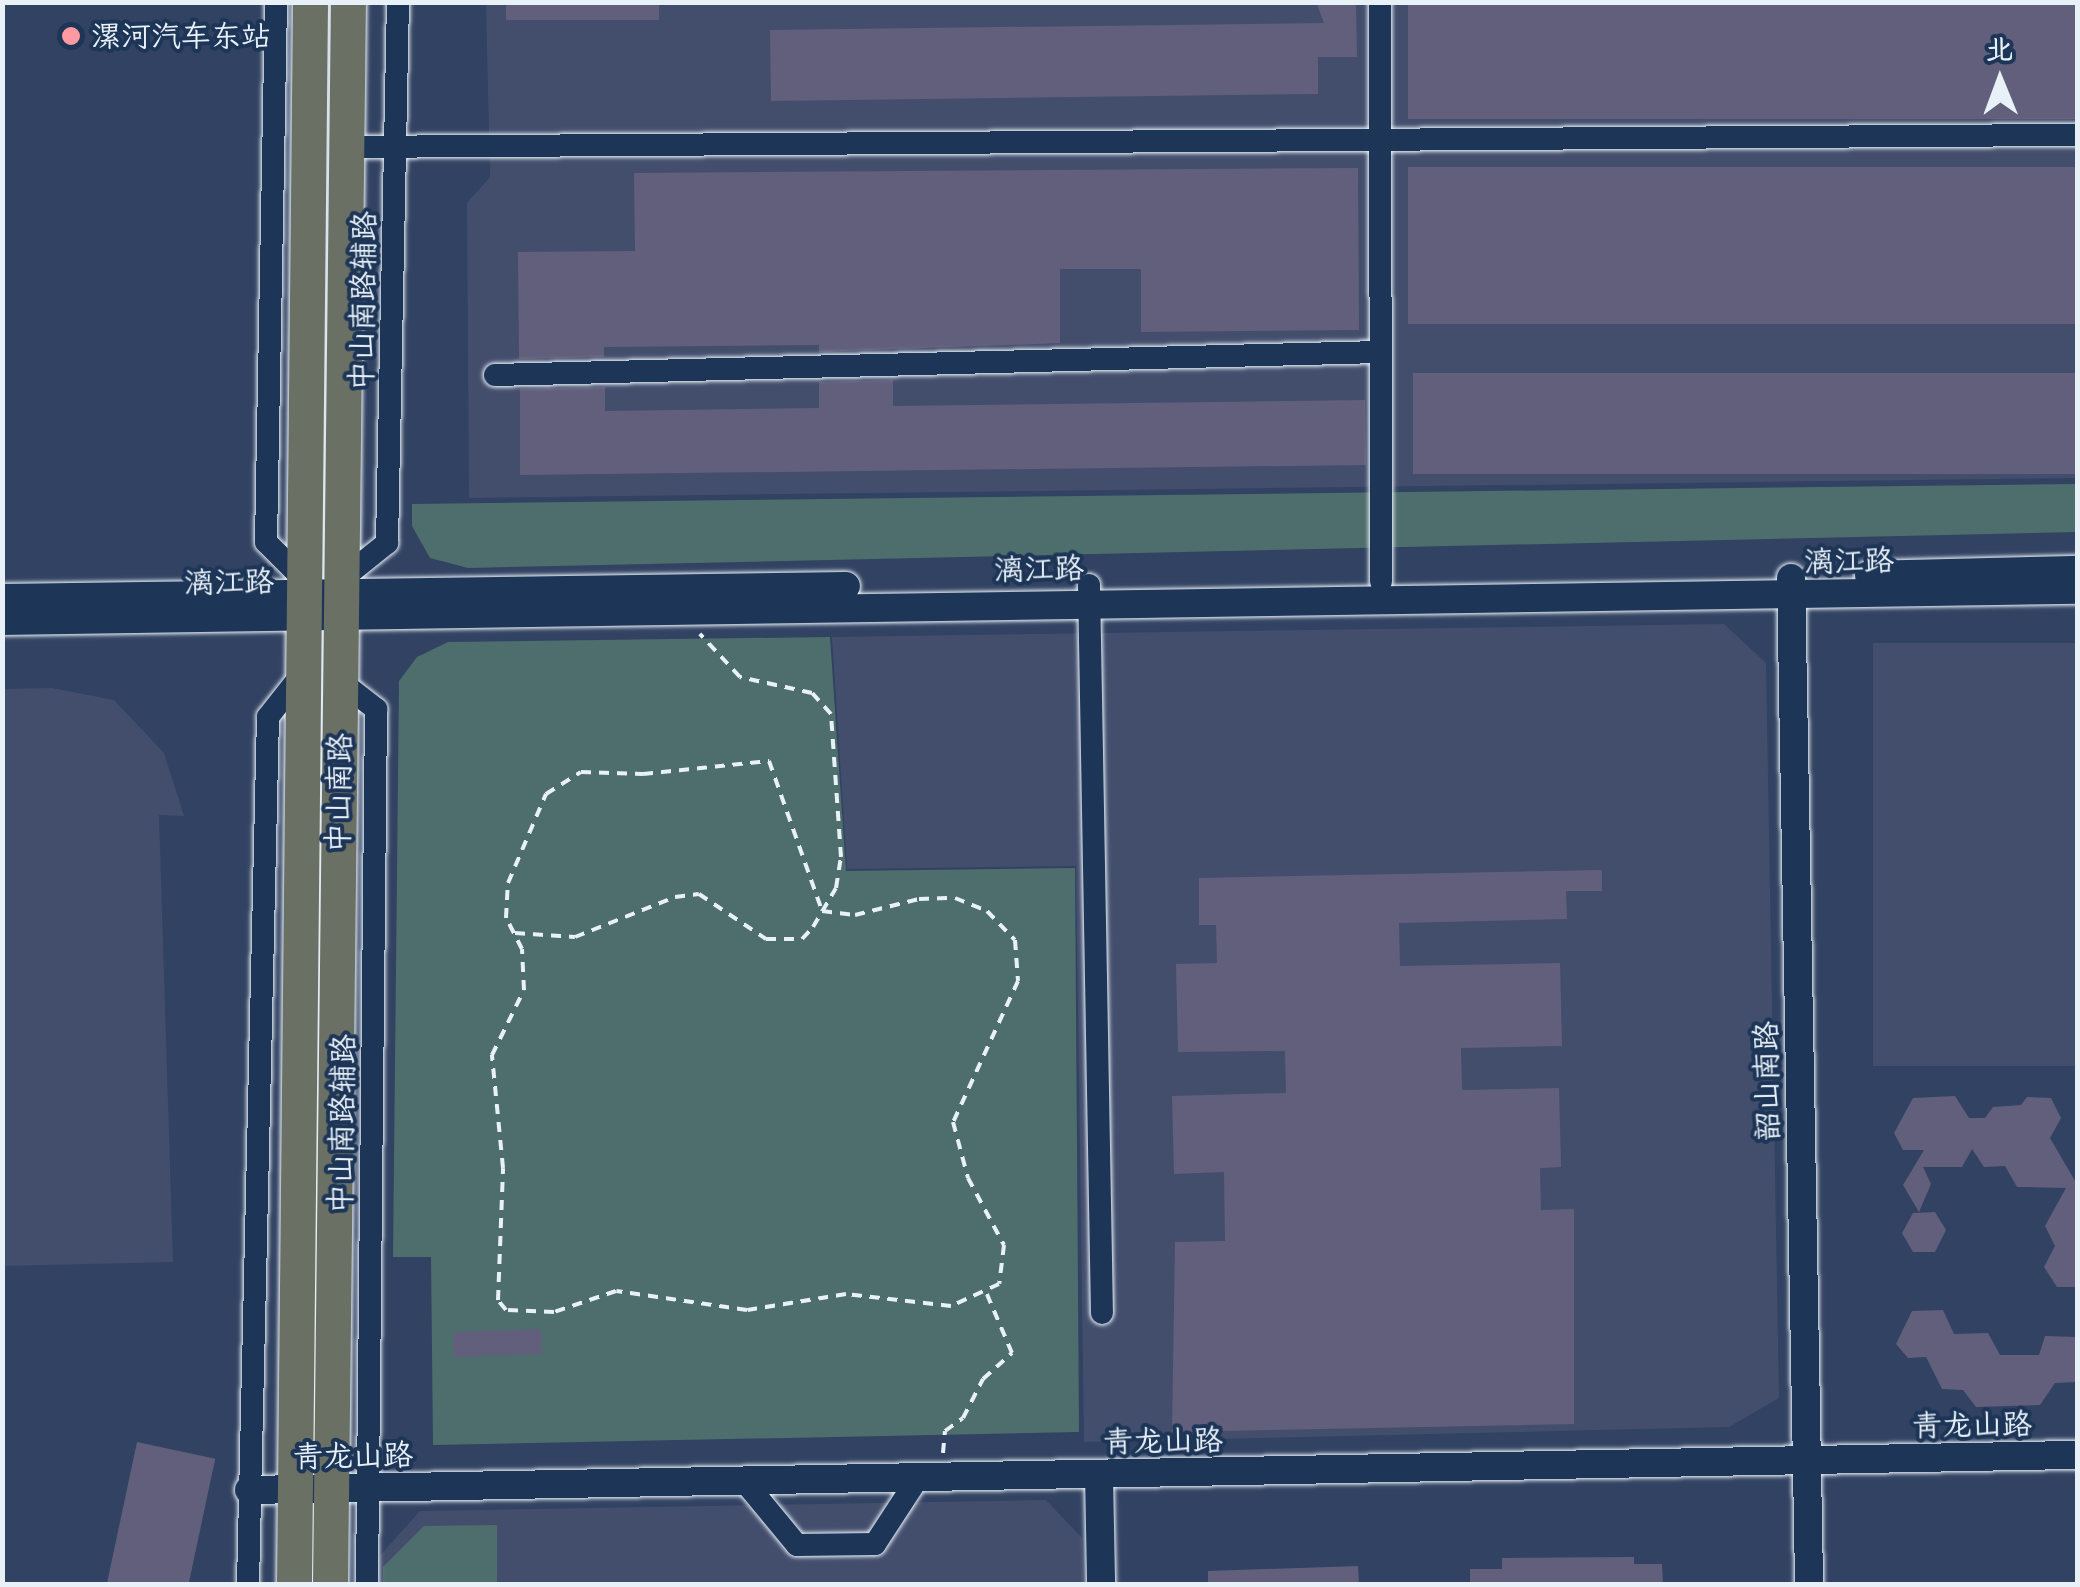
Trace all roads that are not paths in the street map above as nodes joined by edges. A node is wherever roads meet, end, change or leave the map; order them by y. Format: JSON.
{"nodes":[{"id":1,"x":276,"y":2,"type":"edge"},
{"id":2,"x":310,"y":2,"type":"edge"},
{"id":3,"x":348,"y":2,"type":"edge"},
{"id":4,"x":398,"y":2,"type":"edge"},
{"id":5,"x":1380,"y":2,"type":"edge"},
{"id":6,"x":2078,"y":135,"type":"edge"},
{"id":7,"x":1380,"y":143,"type":"junction"},
{"id":8,"x":293,"y":146,"type":"junction"},
{"id":9,"x":397,"y":146,"type":"junction"},
{"id":10,"x":347,"y":147,"type":"junction"},
{"id":11,"x":1380,"y":352,"type":"junction"},
{"id":12,"x":495,"y":375,"type":"dead end"},
{"id":13,"x":2078,"y":570,"type":"edge"},
{"id":14,"x":1380,"y":581,"type":"junction"},
{"id":15,"x":1791,"y":586,"type":"junction"},
{"id":16,"x":2078,"y":590,"type":"edge"},
{"id":17,"x":1089,"y":592,"type":"junction"},
{"id":18,"x":302,"y":594,"type":"junction"},
{"id":19,"x":342,"y":594,"type":"junction"},
{"id":20,"x":2,"y":598,"type":"edge"},
{"id":21,"x":2,"y":622,"type":"edge"},
{"id":22,"x":301,"y":676,"type":"junction"},
{"id":23,"x":1102,"y":1314,"type":"dead end"},
{"id":24,"x":2078,"y":1456,"type":"edge"},
{"id":25,"x":1806,"y":1460,"type":"junction"},
{"id":26,"x":1100,"y":1475,"type":"junction"},
{"id":27,"x":929,"y":1478,"type":"junction"},
{"id":28,"x":744,"y":1481,"type":"junction"},
{"id":29,"x":350,"y":1488,"type":"junction"},
{"id":30,"x":296,"y":1489,"type":"junction"},
{"id":31,"x":249,"y":1490,"type":"junction"},
{"id":32,"x":248,"y":1584,"type":"edge"},
{"id":33,"x":294,"y":1584,"type":"edge"},
{"id":34,"x":330,"y":1584,"type":"edge"},
{"id":35,"x":367,"y":1584,"type":"edge"},
{"id":36,"x":1101,"y":1584,"type":"edge"},
{"id":37,"x":1808,"y":1584,"type":"edge"}],
"edges":[{"from":1,"to":8,"type":"street"},
{"from":2,"to":8,"type":"main road","name":"中山南路"},
{"from":3,"to":10,"type":"main road","name":"中山南路"},
{"from":4,"to":9,"type":"street","name":"中山南路辅路"},
{"from":5,"to":7,"type":"street"},
{"from":6,"to":7,"type":"street"},
{"from":7,"to":9,"type":"street"},
{"from":7,"to":11,"type":"street"},
{"from":8,"to":10,"type":"main road"},
{"from":8,"to":18,"type":"main road","name":"中山南路"},
{"from":9,"to":10,"type":"street"},
{"from":9,"to":19,"type":"street","name":"中山南路辅路"},
{"from":10,"to":19,"type":"main road","name":"中山南路"},
{"from":11,"to":12,"type":"street"},
{"from":11,"to":14,"type":"street"},
{"from":13,"to":15,"type":"street","name":"漓江路"},
{"from":14,"to":15,"type":"street","name":"漓江路"},
{"from":14,"to":17,"type":"street","name":"漓江路"},
{"from":15,"to":16,"type":"street","name":"漓江路"},
{"from":15,"to":17,"type":"street","name":"漓江路"},
{"from":15,"to":25,"type":"street","name":"韶山南路"},
{"from":17,"to":19,"type":"street","name":"漓江路"},
{"from":17,"to":19,"type":"street","name":"漓江路"},
{"from":17,"to":23,"type":"street"},
{"from":18,"to":19,"type":"street","name":"漓江路"},
{"from":18,"to":20,"type":"street","name":"漓江路"},
{"from":18,"to":21,"type":"street","name":"漓江路"},
{"from":18,"to":22,"type":"main road","name":"中山南路"},
{"from":19,"to":29,"type":"main road","name":"中山南路"},
{"from":22,"to":30,"type":"main road","name":"中山南路"},
{"from":22,"to":31,"type":"street"},
{"from":24,"to":25,"type":"street","name":"青龙山路"},
{"from":25,"to":26,"type":"street","name":"青龙山路"},
{"from":25,"to":37,"type":"street","name":"韶山南路"},
{"from":26,"to":27,"type":"street","name":"青龙山路"},
{"from":26,"to":36,"type":"street"},
{"from":27,"to":28,"type":"street","name":"青龙山路"},
{"from":27,"to":28,"type":"street"},
{"from":28,"to":29,"type":"street","name":"青龙山路"},
{"from":29,"to":30,"type":"street","name":"青龙山路"},
{"from":29,"to":34,"type":"main road","name":"中山南路"},
{"from":29,"to":35,"type":"street"},
{"from":30,"to":31,"type":"street","name":"青龙山路"},
{"from":30,"to":33,"type":"main road","name":"中山南路"},
{"from":31,"to":32,"type":"street"}]}
